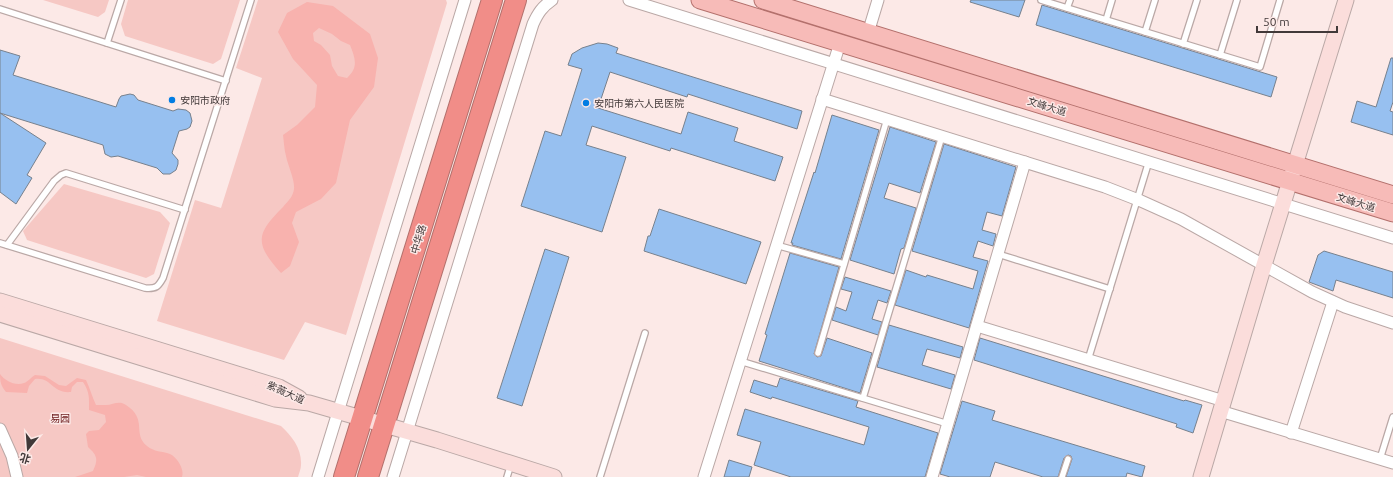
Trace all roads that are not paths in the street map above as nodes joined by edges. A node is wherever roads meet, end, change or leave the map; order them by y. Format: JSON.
{"nodes":[{"id":1,"x":120,"y":0,"type":"edge"},
{"id":2,"x":251,"y":0,"type":"edge"},
{"id":3,"x":465,"y":0,"type":"edge"},
{"id":4,"x":492,"y":0,"type":"edge"},
{"id":5,"x":516,"y":0,"type":"edge"},
{"id":6,"x":552,"y":0,"type":"edge"},
{"id":7,"x":629,"y":0,"type":"edge"},
{"id":8,"x":700,"y":0,"type":"edge"},
{"id":9,"x":763,"y":0,"type":"edge"},
{"id":10,"x":878,"y":0,"type":"edge"},
{"id":11,"x":1041,"y":0,"type":"edge"},
{"id":12,"x":1070,"y":0,"type":"edge"},
{"id":13,"x":1112,"y":0,"type":"edge"},
{"id":14,"x":1155,"y":0,"type":"edge"},
{"id":15,"x":1197,"y":0,"type":"edge"},
{"id":16,"x":1237,"y":0,"type":"edge"},
{"id":17,"x":1280,"y":0,"type":"edge"},
{"id":18,"x":1346,"y":0,"type":"edge"},
{"id":19,"x":1068,"y":8,"type":"junction"},
{"id":20,"x":0,"y":9,"type":"edge"},
{"id":21,"x":1106,"y":20,"type":"junction"},
{"id":22,"x":868,"y":32,"type":"junction"},
{"id":23,"x":1145,"y":32,"type":"junction"},
{"id":24,"x":107,"y":43,"type":"junction"},
{"id":25,"x":840,"y":43,"type":"junction"},
{"id":26,"x":1183,"y":44,"type":"junction"},
{"id":27,"x":1220,"y":55,"type":"junction"},
{"id":28,"x":833,"y":63,"type":"junction"},
{"id":29,"x":226,"y":81,"type":"junction"},
{"id":30,"x":822,"y":99,"type":"junction"},
{"id":31,"x":887,"y":118,"type":"junction"},
{"id":32,"x":942,"y":136,"type":"junction"},
{"id":33,"x":1149,"y":161,"type":"junction"},
{"id":34,"x":1025,"y":162,"type":"junction"},
{"id":35,"x":1296,"y":165,"type":"junction"},
{"id":36,"x":1291,"y":181,"type":"junction"},
{"id":37,"x":1393,"y":195,"type":"edge"},
{"id":38,"x":1137,"y":199,"type":"junction"},
{"id":39,"x":1284,"y":204,"type":"junction"},
{"id":40,"x":185,"y":210,"type":"junction"},
{"id":41,"x":1393,"y":213,"type":"edge"},
{"id":42,"x":1393,"y":238,"type":"edge"},
{"id":43,"x":0,"y":243,"type":"edge"},
{"id":44,"x":776,"y":244,"type":"junction"},
{"id":45,"x":7,"y":245,"type":"junction"},
{"id":46,"x":998,"y":254,"type":"junction"},
{"id":47,"x":844,"y":264,"type":"junction"},
{"id":48,"x":1264,"y":265,"type":"junction"},
{"id":49,"x":1110,"y":289,"type":"junction"},
{"id":50,"x":0,"y":301,"type":"edge"},
{"id":51,"x":1333,"y":302,"type":"junction"},
{"id":52,"x":0,"y":314,"type":"edge"},
{"id":53,"x":1393,"y":323,"type":"edge"},
{"id":54,"x":977,"y":326,"type":"junction"},
{"id":55,"x":645,"y":333,"type":"dead end"},
{"id":56,"x":818,"y":352,"type":"dead end"},
{"id":57,"x":1088,"y":360,"type":"junction"},
{"id":58,"x":740,"y":361,"type":"junction"},
{"id":59,"x":863,"y":398,"type":"junction"},
{"id":60,"x":309,"y":403,"type":"junction"},
{"id":61,"x":1222,"y":406,"type":"junction"},
{"id":62,"x":338,"y":411,"type":"junction"},
{"id":63,"x":1393,"y":417,"type":"edge"},
{"id":64,"x":362,"y":418,"type":"junction"},
{"id":65,"x":948,"y":424,"type":"junction"},
{"id":66,"x":384,"y":425,"type":"junction"},
{"id":67,"x":0,"y":429,"type":"edge"},
{"id":68,"x":407,"y":431,"type":"junction"},
{"id":69,"x":1291,"y":433,"type":"junction"},
{"id":70,"x":1068,"y":459,"type":"dead end"},
{"id":71,"x":1380,"y":460,"type":"junction"},
{"id":72,"x":1393,"y":464,"type":"edge"},
{"id":73,"x":509,"y":470,"type":"edge"},
{"id":74,"x":17,"y":477,"type":"edge"},
{"id":75,"x":318,"y":477,"type":"edge"},
{"id":76,"x":344,"y":477,"type":"edge"},
{"id":77,"x":368,"y":477,"type":"edge"},
{"id":78,"x":393,"y":477,"type":"edge"},
{"id":79,"x":554,"y":477,"type":"edge"},
{"id":80,"x":600,"y":477,"type":"edge"},
{"id":81,"x":704,"y":477,"type":"edge"},
{"id":82,"x":932,"y":477,"type":"edge"},
{"id":83,"x":1062,"y":477,"type":"edge"},
{"id":84,"x":1201,"y":477,"type":"edge"}],
"edges":[{"from":1,"to":24,"type":"lane"},
{"from":2,"to":29,"type":"lane"},
{"from":3,"to":62,"type":"street"},
{"from":4,"to":64,"type":"highway","name":"中华路"},
{"from":5,"to":66,"type":"highway"},
{"from":6,"to":68,"type":"street"},
{"from":7,"to":28,"type":"street"},
{"from":8,"to":25,"type":"main road","name":"文峰大道"},
{"from":9,"to":22,"type":"main road","name":"文峰大道"},
{"from":10,"to":22,"type":"street"},
{"from":11,"to":19,"type":"lane"},
{"from":12,"to":19,"type":"lane"},
{"from":13,"to":21,"type":"lane"},
{"from":14,"to":23,"type":"lane"},
{"from":15,"to":26,"type":"lane"},
{"from":16,"to":27,"type":"lane"},
{"from":17,"to":27,"type":"lane"},
{"from":18,"to":35,"type":"street"},
{"from":19,"to":21,"type":"lane"},
{"from":20,"to":24,"type":"lane"},
{"from":21,"to":23,"type":"lane"},
{"from":22,"to":35,"type":"main road","name":"文峰大道"},
{"from":23,"to":26,"type":"lane"},
{"from":24,"to":29,"type":"lane"},
{"from":25,"to":28,"type":"street"},
{"from":25,"to":36,"type":"main road","name":"文峰大道"},
{"from":26,"to":27,"type":"lane"},
{"from":28,"to":30,"type":"street"},
{"from":28,"to":33,"type":"street"},
{"from":29,"to":40,"type":"lane"},
{"from":30,"to":31,"type":"street"},
{"from":30,"to":44,"type":"street"},
{"from":31,"to":32,"type":"street"},
{"from":31,"to":47,"type":"lane"},
{"from":32,"to":34,"type":"street"},
{"from":32,"to":59,"type":"lane"},
{"from":33,"to":38,"type":"lane"},
{"from":33,"to":39,"type":"street"},
{"from":34,"to":38,"type":"street"},
{"from":34,"to":46,"type":"street"},
{"from":35,"to":36,"type":"street"},
{"from":35,"to":37,"type":"main road","name":"文峰大道"},
{"from":36,"to":39,"type":"street"},
{"from":36,"to":41,"type":"main road","name":"文峰大道"},
{"from":38,"to":48,"type":"street"},
{"from":38,"to":49,"type":"lane"},
{"from":39,"to":42,"type":"street"},
{"from":39,"to":48,"type":"street"},
{"from":40,"to":45,"type":"lane"},
{"from":40,"to":45,"type":"lane"},
{"from":43,"to":45,"type":"lane"},
{"from":44,"to":47,"type":"lane"},
{"from":44,"to":58,"type":"street"},
{"from":46,"to":49,"type":"lane"},
{"from":46,"to":54,"type":"street"},
{"from":47,"to":56,"type":"lane"},
{"from":48,"to":51,"type":"street"},
{"from":48,"to":61,"type":"street"},
{"from":49,"to":57,"type":"lane"},
{"from":50,"to":60,"type":"street","name":"紫薇大道"},
{"from":51,"to":53,"type":"street"},
{"from":51,"to":69,"type":"street"},
{"from":52,"to":60,"type":"street","name":"紫薇大道"},
{"from":54,"to":57,"type":"street"},
{"from":54,"to":65,"type":"street"},
{"from":55,"to":80,"type":"lane"},
{"from":57,"to":61,"type":"street"},
{"from":58,"to":59,"type":"lane"},
{"from":58,"to":81,"type":"street"},
{"from":59,"to":65,"type":"lane"},
{"from":60,"to":62,"type":"street"},
{"from":61,"to":69,"type":"street"},
{"from":61,"to":84,"type":"street"},
{"from":62,"to":64,"type":"street"},
{"from":62,"to":75,"type":"street"},
{"from":63,"to":71,"type":"lane"},
{"from":64,"to":66,"type":"street"},
{"from":64,"to":76,"type":"highway","name":"中华路"},
{"from":65,"to":82,"type":"street"},
{"from":66,"to":68,"type":"street"},
{"from":66,"to":77,"type":"highway"},
{"from":67,"to":74,"type":"street"},
{"from":68,"to":73,"type":"street"},
{"from":68,"to":78,"type":"street"},
{"from":69,"to":71,"type":"street"},
{"from":70,"to":83,"type":"lane"},
{"from":71,"to":72,"type":"street"},
{"from":73,"to":79,"type":"street"}]}
